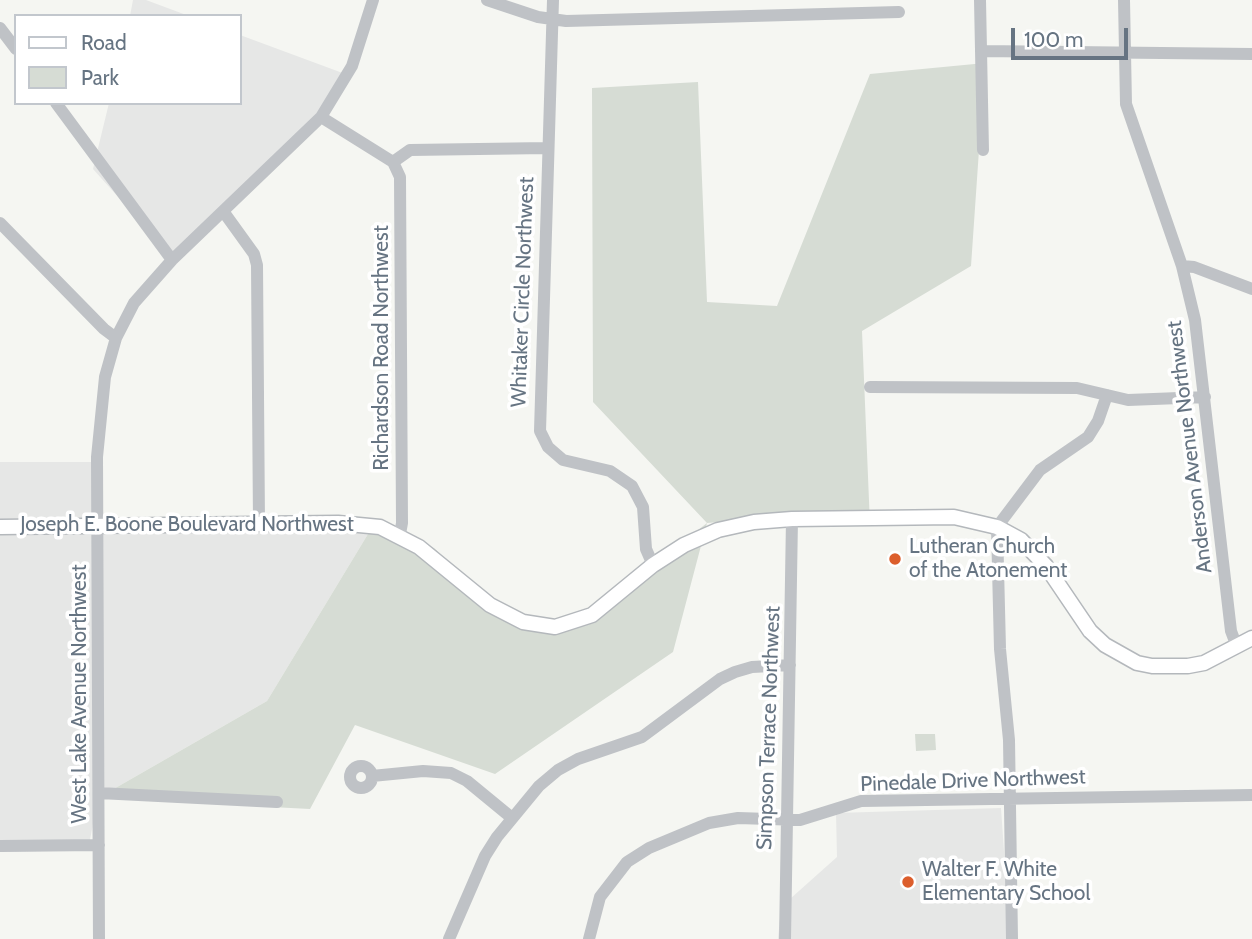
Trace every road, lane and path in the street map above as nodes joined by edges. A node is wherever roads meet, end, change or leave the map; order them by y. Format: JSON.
{"nodes":[{"id":1,"x":373,"y":0,"type":"edge"},
{"id":2,"x":487,"y":0,"type":"edge"},
{"id":3,"x":552,"y":0,"type":"edge"},
{"id":4,"x":980,"y":0,"type":"edge"},
{"id":5,"x":1124,"y":0,"type":"edge"},
{"id":6,"x":899,"y":12,"type":"dead end"},
{"id":7,"x":551,"y":20,"type":"junction"},
{"id":8,"x":0,"y":28,"type":"edge"},
{"id":9,"x":14,"y":46,"type":"edge"},
{"id":10,"x":981,"y":51,"type":"junction"},
{"id":11,"x":1125,"y":52,"type":"junction"},
{"id":12,"x":1252,"y":54,"type":"edge"},
{"id":13,"x":57,"y":105,"type":"edge"},
{"id":14,"x":321,"y":117,"type":"junction"},
{"id":15,"x":547,"y":148,"type":"junction"},
{"id":16,"x":983,"y":150,"type":"dead end"},
{"id":17,"x":393,"y":162,"type":"junction"},
{"id":18,"x":223,"y":211,"type":"junction"},
{"id":19,"x":0,"y":223,"type":"edge"},
{"id":20,"x":172,"y":260,"type":"junction"},
{"id":21,"x":1182,"y":266,"type":"junction"},
{"id":22,"x":1251,"y":288,"type":"edge"},
{"id":23,"x":116,"y":338,"type":"junction"},
{"id":24,"x":870,"y":387,"type":"dead end"},
{"id":25,"x":1107,"y":395,"type":"junction"},
{"id":26,"x":1205,"y":397,"type":"junction"},
{"id":27,"x":792,"y":519,"type":"junction"},
{"id":28,"x":259,"y":524,"type":"junction"},
{"id":29,"x":99,"y":526,"type":"junction"},
{"id":30,"x":0,"y":527,"type":"edge"},
{"id":31,"x":997,"y":527,"type":"junction"},
{"id":32,"x":400,"y":534,"type":"junction"},
{"id":33,"x":653,"y":565,"type":"junction"},
{"id":34,"x":1252,"y":638,"type":"edge"},
{"id":35,"x":1237,"y":648,"type":"junction"},
{"id":36,"x":790,"y":665,"type":"junction"},
{"id":37,"x":372,"y":776,"type":"dead end"},
{"id":38,"x":99,"y":793,"type":"junction"},
{"id":39,"x":1252,"y":795,"type":"edge"},
{"id":40,"x":1010,"y":798,"type":"junction"},
{"id":41,"x":277,"y":802,"type":"dead end"},
{"id":42,"x":512,"y":818,"type":"junction"},
{"id":43,"x":786,"y":820,"type":"junction"},
{"id":44,"x":99,"y":845,"type":"junction"},
{"id":45,"x":0,"y":846,"type":"edge"},
{"id":46,"x":99,"y":939,"type":"edge"},
{"id":47,"x":449,"y":939,"type":"edge"},
{"id":48,"x":589,"y":939,"type":"edge"},
{"id":49,"x":785,"y":939,"type":"edge"},
{"id":50,"x":1012,"y":939,"type":"edge"}],
"edges":[{"from":1,"to":14,"type":"street","name":"West Lake Avenue Northwest"},
{"from":2,"to":7,"type":"street"},
{"from":3,"to":7,"type":"street","name":"Whitaker Circle Northwest"},
{"from":4,"to":10,"type":"street"},
{"from":5,"to":11,"type":"street","name":"Anderson Avenue Northwest"},
{"from":6,"to":7,"type":"street"},
{"from":7,"to":15,"type":"street","name":"Whitaker Circle Northwest"},
{"from":8,"to":9,"type":"street"},
{"from":10,"to":11,"type":"street"},
{"from":10,"to":16,"type":"street"},
{"from":11,"to":12,"type":"street"},
{"from":11,"to":21,"type":"street","name":"Anderson Avenue Northwest"},
{"from":13,"to":20,"type":"street"},
{"from":14,"to":17,"type":"street"},
{"from":14,"to":18,"type":"street","name":"West Lake Avenue Northwest"},
{"from":15,"to":17,"type":"street"},
{"from":15,"to":33,"type":"street","name":"Whitaker Circle Northwest"},
{"from":17,"to":32,"type":"street","name":"Richardson Road Northwest"},
{"from":18,"to":20,"type":"street","name":"West Lake Avenue Northwest"},
{"from":18,"to":28,"type":"street"},
{"from":19,"to":23,"type":"street"},
{"from":20,"to":23,"type":"street","name":"West Lake Avenue Northwest"},
{"from":21,"to":22,"type":"street"},
{"from":21,"to":26,"type":"street","name":"Anderson Avenue Northwest"},
{"from":23,"to":29,"type":"street","name":"West Lake Avenue Northwest"},
{"from":24,"to":25,"type":"street"},
{"from":25,"to":26,"type":"street"},
{"from":25,"to":31,"type":"street"},
{"from":26,"to":35,"type":"street","name":"Anderson Avenue Northwest"},
{"from":27,"to":31,"type":"main road","name":"Joseph E. Boone Boulevard Northwest"},
{"from":27,"to":33,"type":"main road","name":"Joseph E. Boone Boulevard Northwest"},
{"from":27,"to":36,"type":"street","name":"Simpson Terrace Northwest"},
{"from":28,"to":29,"type":"main road","name":"Joseph E. Boone Boulevard Northwest"},
{"from":28,"to":32,"type":"main road","name":"Joseph E. Boone Boulevard Northwest"},
{"from":29,"to":30,"type":"main road","name":"Joseph E. Boone Boulevard Northwest"},
{"from":29,"to":38,"type":"street","name":"West Lake Avenue Northwest"},
{"from":31,"to":35,"type":"main road","name":"Joseph E. Boone Boulevard Northwest"},
{"from":31,"to":40,"type":"street"},
{"from":32,"to":33,"type":"main road","name":"Joseph E. Boone Boulevard Northwest"},
{"from":34,"to":35,"type":"main road","name":"Joseph E. Boone Boulevard Northwest"},
{"from":36,"to":42,"type":"street"},
{"from":36,"to":43,"type":"street","name":"Simpson Terrace Northwest"},
{"from":37,"to":42,"type":"street"},
{"from":38,"to":41,"type":"street"},
{"from":38,"to":44,"type":"street","name":"West Lake Avenue Northwest"},
{"from":39,"to":40,"type":"street","name":"Pinedale Drive Northwest"},
{"from":40,"to":43,"type":"street","name":"Pinedale Drive Northwest"},
{"from":40,"to":50,"type":"street"},
{"from":42,"to":47,"type":"street"},
{"from":43,"to":48,"type":"street","name":"Pinedale Drive Northwest"},
{"from":43,"to":49,"type":"street","name":"Simpson Terrace Northwest"},
{"from":44,"to":45,"type":"street"},
{"from":44,"to":46,"type":"street","name":"West Lake Avenue Northwest"}]}
